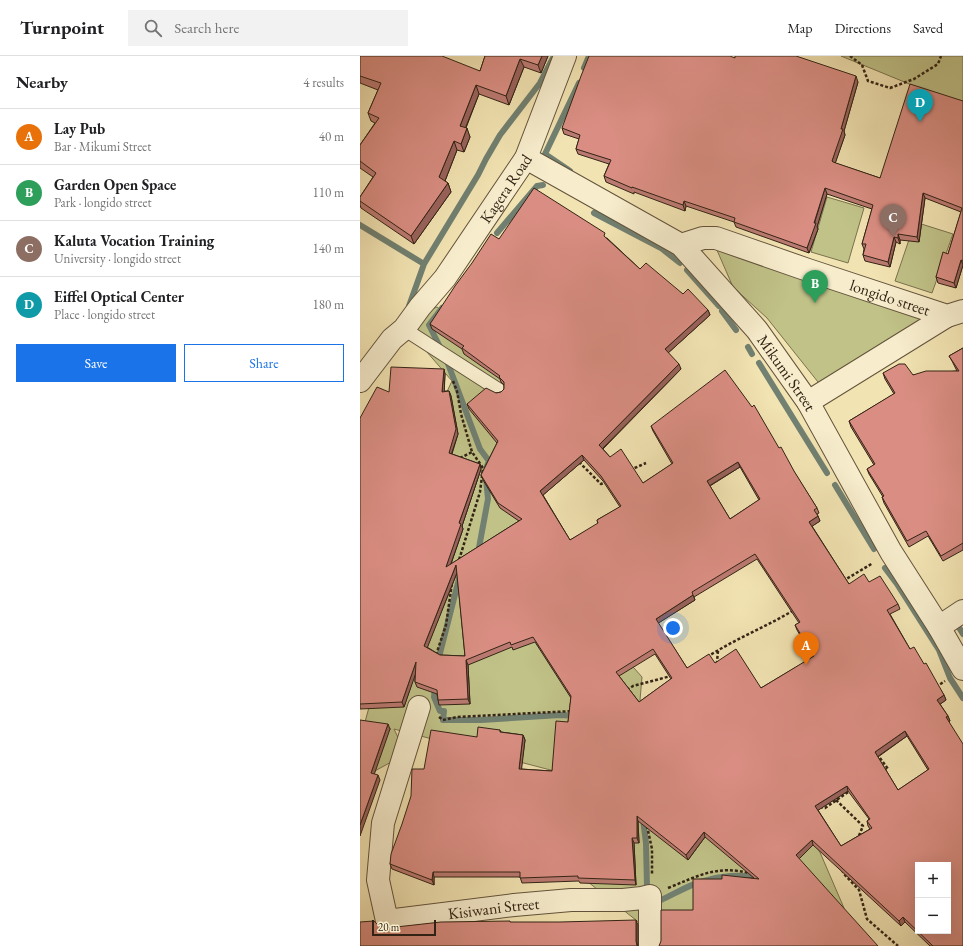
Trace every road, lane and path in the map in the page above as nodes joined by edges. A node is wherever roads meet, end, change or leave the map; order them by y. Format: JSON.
{"nodes":[{"id":1,"x":565,"y":56,"type":"edge"},
{"id":2,"x":850,"y":56,"type":"edge"},
{"id":3,"x":941,"y":56,"type":"edge"},
{"id":4,"x":526,"y":158,"type":"junction"},
{"id":5,"x":681,"y":245,"type":"junction"},
{"id":6,"x":955,"y":314,"type":"edge"},
{"id":7,"x":404,"y":330,"type":"junction"},
{"id":8,"x":439,"y":351,"type":"junction"},
{"id":9,"x":360,"y":381,"type":"edge"},
{"id":10,"x":499,"y":390,"type":"dead end"},
{"id":11,"x":808,"y":402,"type":"junction"},
{"id":12,"x":472,"y":452,"type":"junction"},
{"id":13,"x":454,"y":461,"type":"edge"},
{"id":14,"x":579,"y":462,"type":"edge"},
{"id":15,"x":646,"y":463,"type":"dead end"},
{"id":16,"x":627,"y":472,"type":"edge"},
{"id":17,"x":607,"y":481,"type":"edge"},
{"id":18,"x":891,"y":552,"type":"junction"},
{"id":19,"x":458,"y":563,"type":"edge"},
{"id":20,"x":454,"y":577,"type":"edge"},
{"id":21,"x":837,"y":584,"type":"edge"},
{"id":22,"x":797,"y":608,"type":"edge"},
{"id":23,"x":963,"y":611,"type":"edge"},
{"id":24,"x":940,"y":627,"type":"junction"},
{"id":25,"x":718,"y":650,"type":"junction"},
{"id":26,"x":706,"y":657,"type":"edge"},
{"id":27,"x":434,"y":661,"type":"edge"},
{"id":28,"x":721,"y":670,"type":"edge"},
{"id":29,"x":675,"y":674,"type":"edge"},
{"id":30,"x":957,"y":674,"type":"edge"},
{"id":31,"x":933,"y":689,"type":"edge"},
{"id":32,"x":620,"y":693,"type":"edge"},
{"id":33,"x":419,"y":708,"type":"joint"},
{"id":34,"x":580,"y":710,"type":"edge"},
{"id":35,"x":876,"y":752,"type":"edge"},
{"id":36,"x":880,"y":772,"type":"edge"},
{"id":37,"x":853,"y":789,"type":"edge"},
{"id":38,"x":836,"y":800,"type":"junction"},
{"id":39,"x":816,"y":806,"type":"edge"},
{"id":40,"x":645,"y":821,"type":"edge"},
{"id":41,"x":857,"y":840,"type":"edge"},
{"id":42,"x":746,"y":867,"type":"edge"},
{"id":43,"x":842,"y":868,"type":"edge"},
{"id":44,"x":755,"y":875,"type":"edge"},
{"id":45,"x":759,"y":875,"type":"edge"},
{"id":46,"x":650,"y":896,"type":"junction"},
{"id":47,"x":650,"y":946,"type":"edge"},
{"id":48,"x":898,"y":946,"type":"edge"}],
"edges":[{"from":1,"to":4,"type":"street","name":"Kagera Road"},
{"from":2,"to":3,"type":"path"},
{"from":4,"to":5,"type":"street","name":"Mikumi Street"},
{"from":4,"to":7,"type":"street","name":"Kagera Road"},
{"from":5,"to":6,"type":"street","name":"longido street"},
{"from":5,"to":11,"type":"street","name":"Mikumi Street"},
{"from":6,"to":11,"type":"street"},
{"from":7,"to":8,"type":"lane"},
{"from":7,"to":9,"type":"street","name":"Kagera Road"},
{"from":8,"to":10,"type":"lane"},
{"from":8,"to":12,"type":"path"},
{"from":11,"to":18,"type":"street","name":"Mikumi Street"},
{"from":12,"to":13,"type":"path"},
{"from":12,"to":19,"type":"path"},
{"from":14,"to":17,"type":"path"},
{"from":15,"to":16,"type":"path"},
{"from":18,"to":21,"type":"path"},
{"from":18,"to":24,"type":"street","name":"Mikumi Street"},
{"from":20,"to":27,"type":"path"},
{"from":22,"to":25,"type":"path"},
{"from":23,"to":24,"type":"street"},
{"from":24,"to":30,"type":"street","name":"Mikumi Street"},
{"from":25,"to":26,"type":"path"},
{"from":25,"to":28,"type":"path"},
{"from":29,"to":32,"type":"path"},
{"from":30,"to":31,"type":"path"},
{"from":33,"to":34,"type":"path"},
{"from":33,"to":46,"type":"street","name":"Kisiwani Street"},
{"from":35,"to":36,"type":"path"},
{"from":37,"to":38,"type":"path"},
{"from":38,"to":39,"type":"path"},
{"from":38,"to":41,"type":"path"},
{"from":40,"to":46,"type":"path"},
{"from":42,"to":45,"type":"path"},
{"from":43,"to":48,"type":"path"},
{"from":44,"to":46,"type":"path"},
{"from":46,"to":47,"type":"street"}]}
